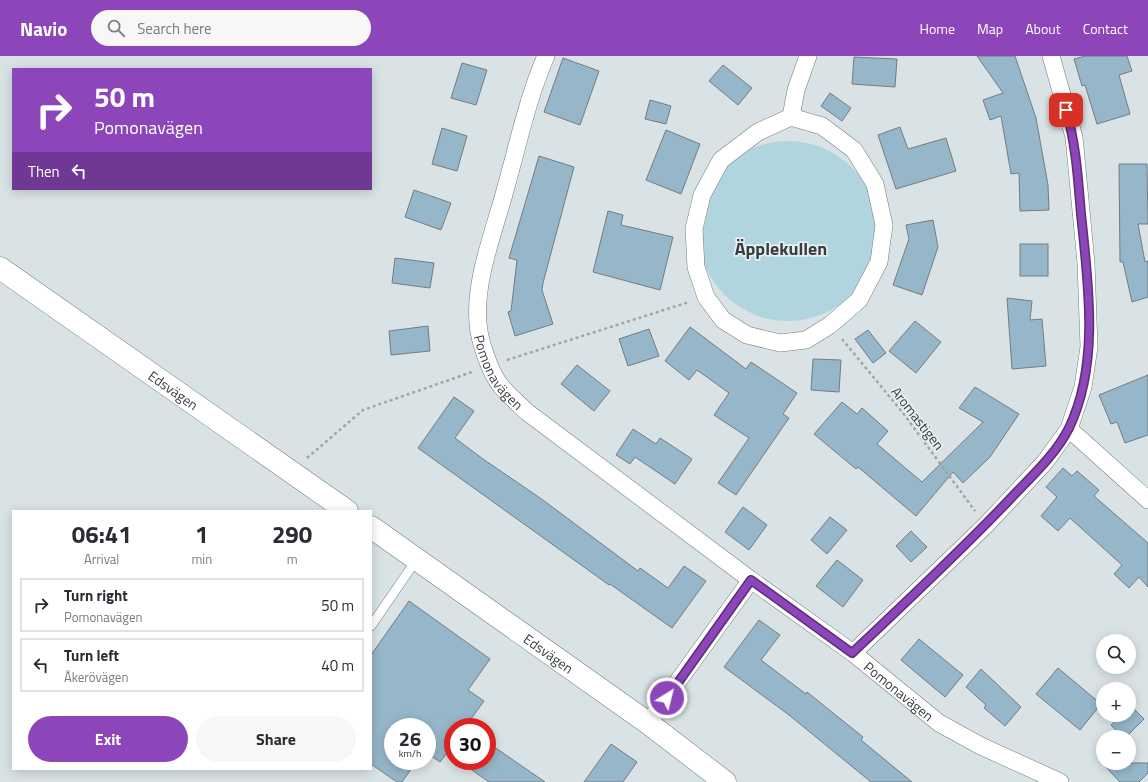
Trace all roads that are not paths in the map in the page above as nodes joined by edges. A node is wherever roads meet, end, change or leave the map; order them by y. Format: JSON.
{"nodes":[{"id":1,"x":546,"y":56,"type":"edge"},
{"id":2,"x":808,"y":56,"type":"edge"},
{"id":3,"x":1051,"y":56,"type":"edge"},
{"id":4,"x":792,"y":117,"type":"junction"},
{"id":5,"x":0,"y":268,"type":"edge"},
{"id":6,"x":1069,"y":428,"type":"junction"},
{"id":7,"x":1148,"y":500,"type":"edge"},
{"id":8,"x":346,"y":510,"type":"edge"},
{"id":9,"x":372,"y":528,"type":"edge"},
{"id":10,"x":417,"y":559,"type":"junction"},
{"id":11,"x":751,"y":580,"type":"junction"},
{"id":12,"x":372,"y":625,"type":"edge"},
{"id":13,"x":852,"y":653,"type":"junction"},
{"id":14,"x":648,"y":723,"type":"junction"},
{"id":15,"x":725,"y":782,"type":"edge"},
{"id":16,"x":1060,"y":782,"type":"edge"}],
"edges":[{"from":1,"to":11,"type":"street","name":"Pomonavägen"},
{"from":2,"to":4,"type":"street"},
{"from":3,"to":6,"type":"street"},
{"from":4,"to":4,"type":"street"},
{"from":5,"to":8,"type":"street","name":"Edsvägen"},
{"from":6,"to":7,"type":"street"},
{"from":6,"to":13,"type":"street"},
{"from":9,"to":10,"type":"street","name":"Edsvägen"},
{"from":10,"to":12,"type":"lane"},
{"from":10,"to":14,"type":"street","name":"Edsvägen"},
{"from":11,"to":13,"type":"street","name":"Pomonavägen"},
{"from":11,"to":14,"type":"street"},
{"from":13,"to":16,"type":"street","name":"Pomonavägen"},
{"from":14,"to":15,"type":"street","name":"Edsvägen"}]}
